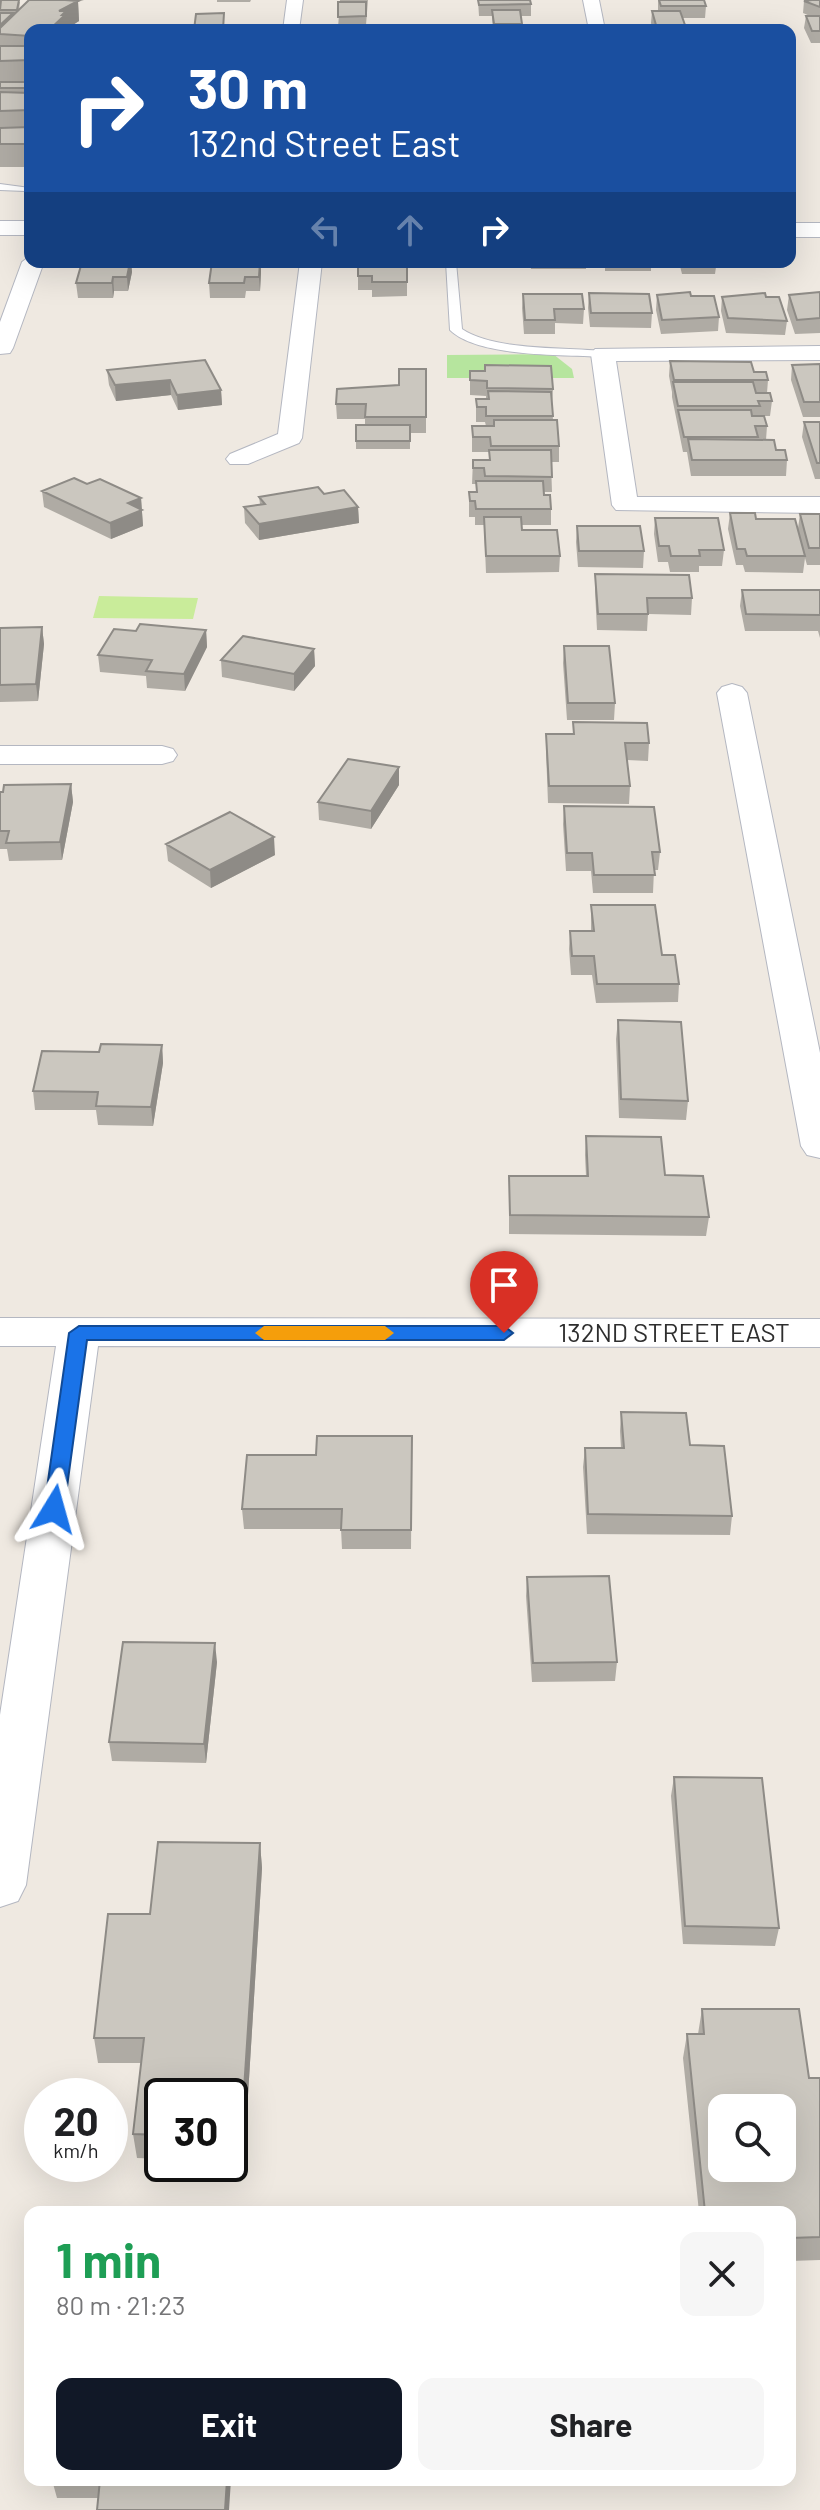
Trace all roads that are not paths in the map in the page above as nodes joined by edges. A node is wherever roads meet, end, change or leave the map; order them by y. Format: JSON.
{"nodes":[{"id":1,"x":295,"y":0,"type":"edge"},
{"id":2,"x":591,"y":0,"type":"edge"},
{"id":3,"x":292,"y":24,"type":"edge"},
{"id":4,"x":596,"y":24,"type":"edge"},
{"id":5,"x":0,"y":187,"type":"edge"},
{"id":6,"x":24,"y":188,"type":"edge"},
{"id":7,"x":0,"y":228,"type":"edge"},
{"id":8,"x":24,"y":228,"type":"edge"},
{"id":9,"x":796,"y":230,"type":"edge"},
{"id":10,"x":820,"y":230,"type":"edge"},
{"id":11,"x":31,"y":268,"type":"edge"},
{"id":12,"x":310,"y":268,"type":"edge"},
{"id":13,"x":451,"y":268,"type":"edge"},
{"id":14,"x":2,"y":348,"type":"dead end"},
{"id":15,"x":820,"y":353,"type":"edge"},
{"id":16,"x":603,"y":354,"type":"junction"},
{"id":17,"x":239,"y":459,"type":"dead end"},
{"id":18,"x":820,"y":505,"type":"edge"},
{"id":19,"x":732,"y":693,"type":"dead end"},
{"id":20,"x":0,"y":755,"type":"edge"},
{"id":21,"x":162,"y":755,"type":"dead end"},
{"id":22,"x":820,"y":1146,"type":"edge"},
{"id":23,"x":0,"y":1332,"type":"edge"},
{"id":24,"x":79,"y":1333,"type":"junction"},
{"id":25,"x":820,"y":1333,"type":"edge"},
{"id":26,"x":0,"y":1885,"type":"edge"}],
"edges":[{"from":1,"to":3,"type":"street"},
{"from":2,"to":4,"type":"street"},
{"from":5,"to":6,"type":"lane"},
{"from":7,"to":8,"type":"street"},
{"from":9,"to":10,"type":"street"},
{"from":11,"to":14,"type":"street"},
{"from":12,"to":17,"type":"street"},
{"from":13,"to":16,"type":"lane"},
{"from":15,"to":16,"type":"street"},
{"from":16,"to":18,"type":"street"},
{"from":19,"to":22,"type":"street"},
{"from":20,"to":21,"type":"street"},
{"from":23,"to":24,"type":"street","name":"132ND STREET EAST"},
{"from":24,"to":25,"type":"street","name":"132ND STREET EAST"},
{"from":24,"to":26,"type":"street"}]}
